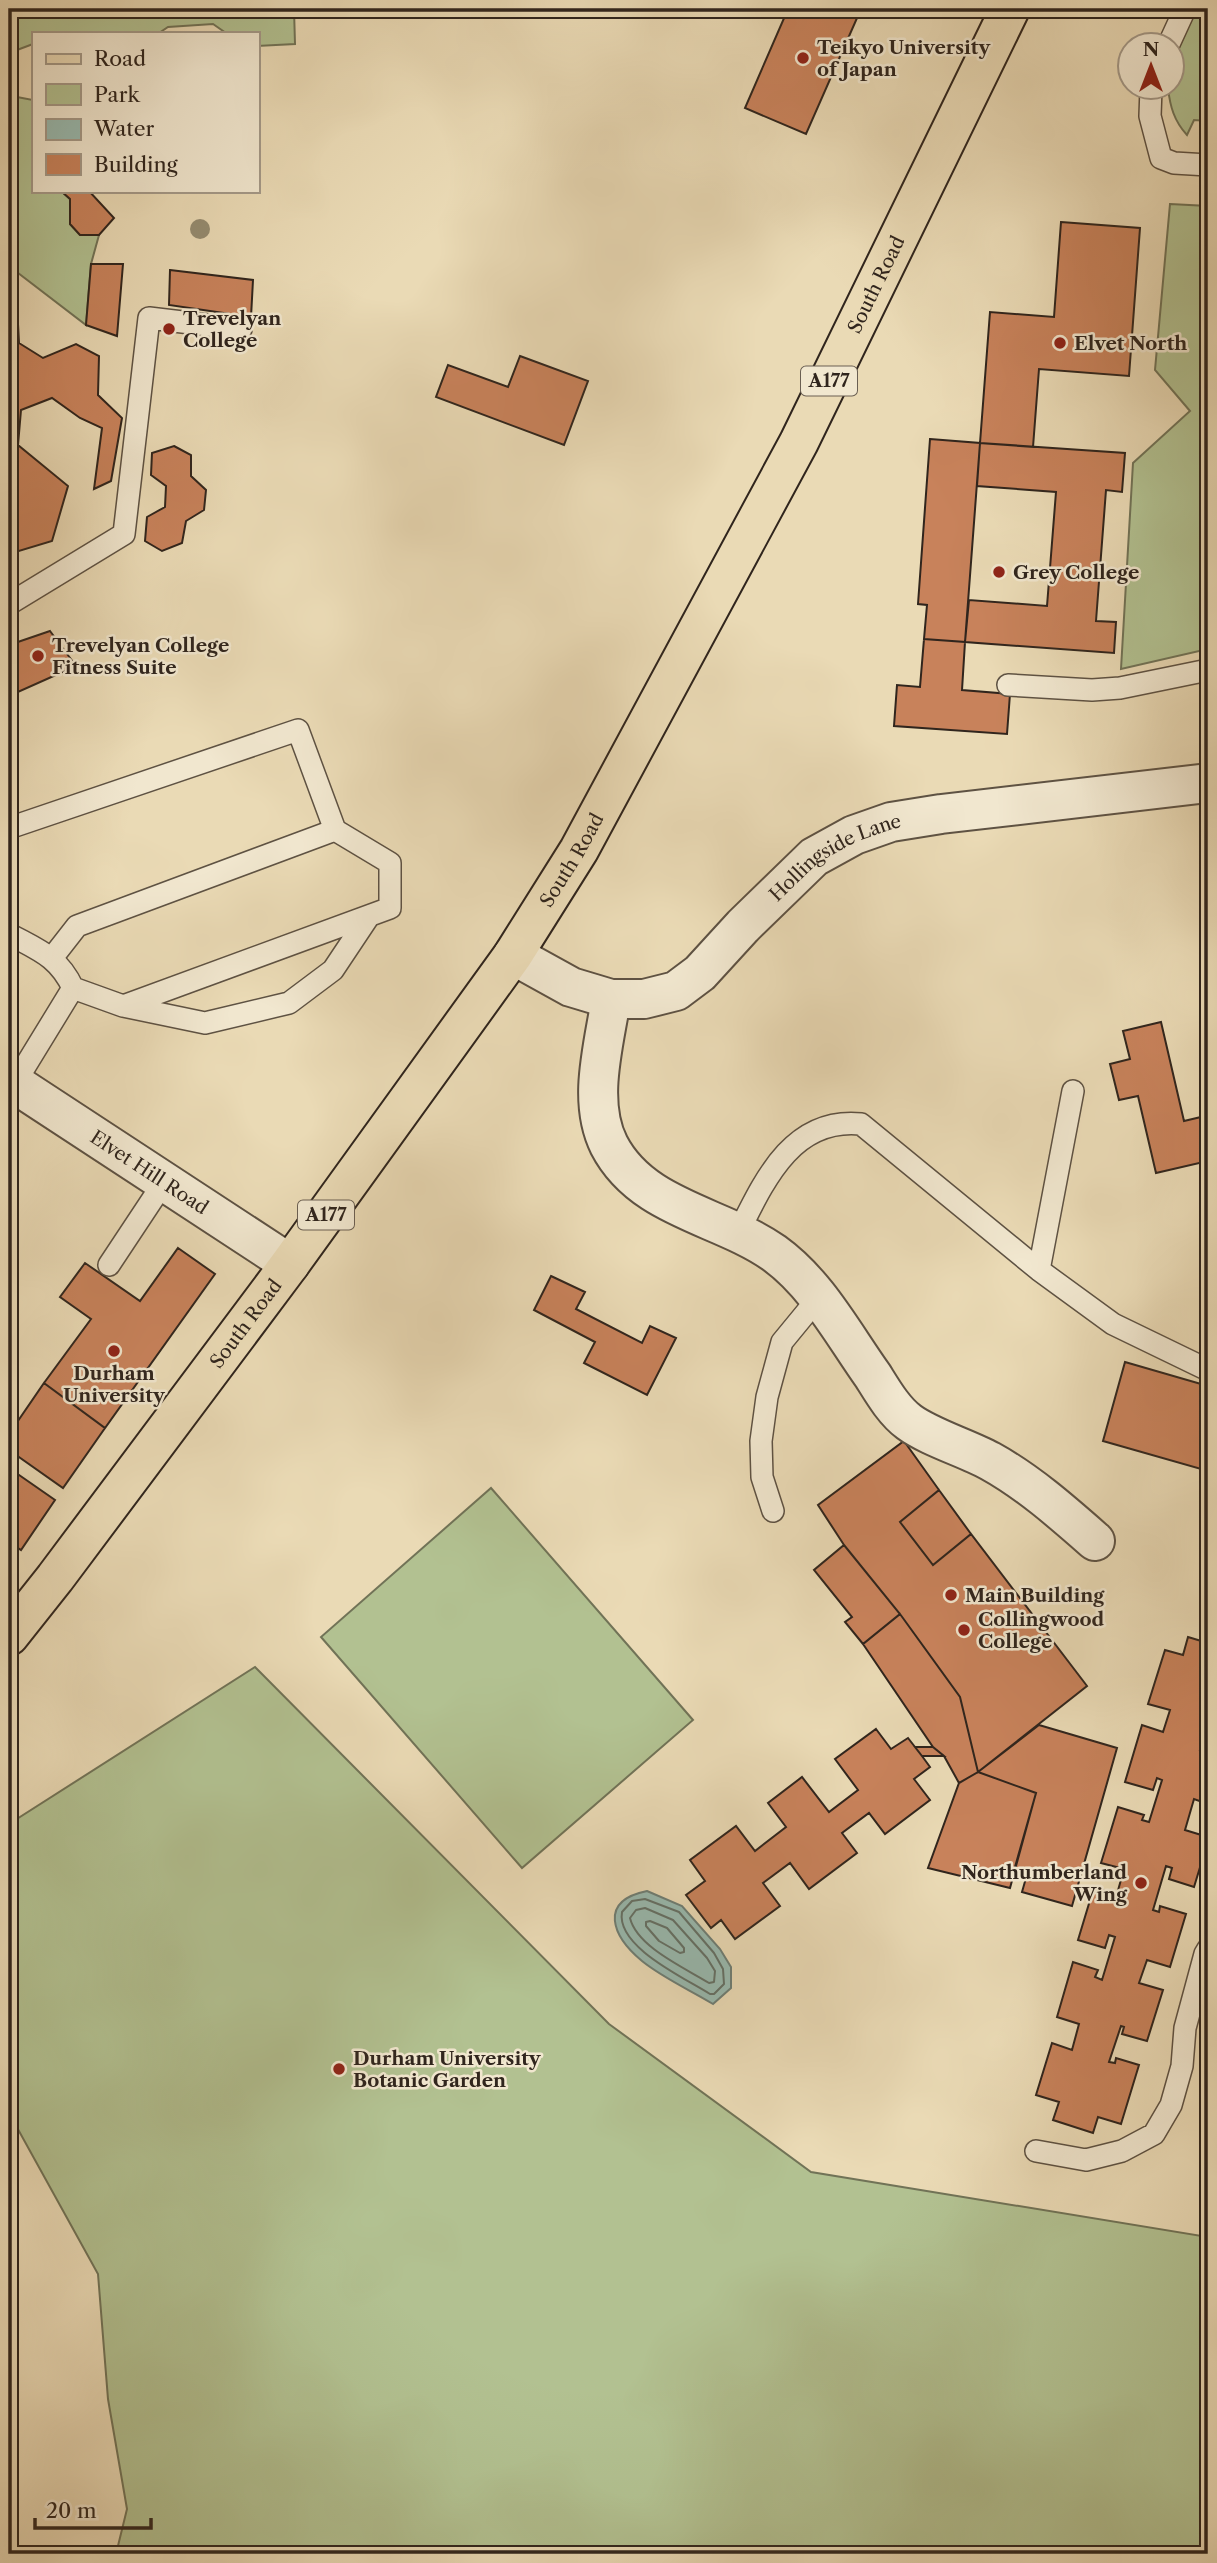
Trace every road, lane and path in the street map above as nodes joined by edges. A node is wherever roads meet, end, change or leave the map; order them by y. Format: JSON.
{"nodes":[{"id":1,"x":1010,"y":9,"type":"edge"},
{"id":2,"x":1185,"y":9,"type":"edge"},
{"id":3,"x":1174,"y":32,"type":"edge"},
{"id":4,"x":1150,"y":102,"type":"edge"},
{"id":5,"x":1208,"y":165,"type":"edge"},
{"id":6,"x":241,"y":329,"type":"dead end"},
{"id":7,"x":9,"y":604,"type":"edge"},
{"id":8,"x":1208,"y":670,"type":"edge"},
{"id":9,"x":1008,"y":685,"type":"dead end"},
{"id":10,"x":1208,"y":783,"type":"edge"},
{"id":11,"x":9,"y":828,"type":"edge"},
{"id":12,"x":335,"y":830,"type":"junction"},
{"id":13,"x":369,"y":916,"type":"junction"},
{"id":14,"x":9,"y":934,"type":"edge"},
{"id":15,"x":513,"y":955,"type":"junction"},
{"id":16,"x":52,"y":958,"type":"junction"},
{"id":17,"x":73,"y":988,"type":"junction"},
{"id":18,"x":611,"y":999,"type":"junction"},
{"id":19,"x":123,"y":1006,"type":"junction"},
{"id":20,"x":10,"y":1085,"type":"edge"},
{"id":21,"x":1073,"y":1091,"type":"dead end"},
{"id":22,"x":164,"y":1182,"type":"junction"},
{"id":23,"x":738,"y":1233,"type":"junction"},
{"id":24,"x":290,"y":1264,"type":"junction"},
{"id":25,"x":109,"y":1265,"type":"dead end"},
{"id":26,"x":1039,"y":1270,"type":"junction"},
{"id":27,"x":818,"y":1297,"type":"junction"},
{"id":28,"x":1208,"y":1370,"type":"edge"},
{"id":29,"x":773,"y":1511,"type":"dead end"},
{"id":30,"x":1095,"y":1541,"type":"dead end"},
{"id":31,"x":9,"y":1636,"type":"edge"},
{"id":32,"x":1208,"y":1949,"type":"edge"},
{"id":33,"x":1036,"y":2151,"type":"dead end"}],
"edges":[{"from":1,"to":15,"type":"main road","name":"South Road","number":"A177"},
{"from":2,"to":3,"type":"lane"},
{"from":4,"to":5,"type":"lane"},
{"from":6,"to":7,"type":"lane"},
{"from":8,"to":9,"type":"lane"},
{"from":10,"to":18,"type":"street","name":"Hollingside Lane"},
{"from":11,"to":12,"type":"lane"},
{"from":12,"to":13,"type":"lane"},
{"from":12,"to":16,"type":"lane"},
{"from":13,"to":19,"type":"lane"},
{"from":13,"to":19,"type":"lane"},
{"from":14,"to":16,"type":"lane"},
{"from":15,"to":18,"type":"street","name":"Hollingside Lane"},
{"from":15,"to":24,"type":"main road","name":"South Road","number":"A177"},
{"from":16,"to":17,"type":"lane"},
{"from":17,"to":19,"type":"lane"},
{"from":17,"to":20,"type":"lane"},
{"from":18,"to":23,"type":"street"},
{"from":20,"to":22,"type":"street","name":"Elvet Hill Road"},
{"from":21,"to":26,"type":"lane"},
{"from":22,"to":24,"type":"street","name":"Elvet Hill Road"},
{"from":22,"to":25,"type":"lane"},
{"from":23,"to":26,"type":"lane"},
{"from":23,"to":27,"type":"street"},
{"from":24,"to":31,"type":"main road","name":"South Road","number":"A177"},
{"from":26,"to":28,"type":"lane"},
{"from":27,"to":29,"type":"lane"},
{"from":27,"to":30,"type":"street"},
{"from":32,"to":33,"type":"lane"}]}
